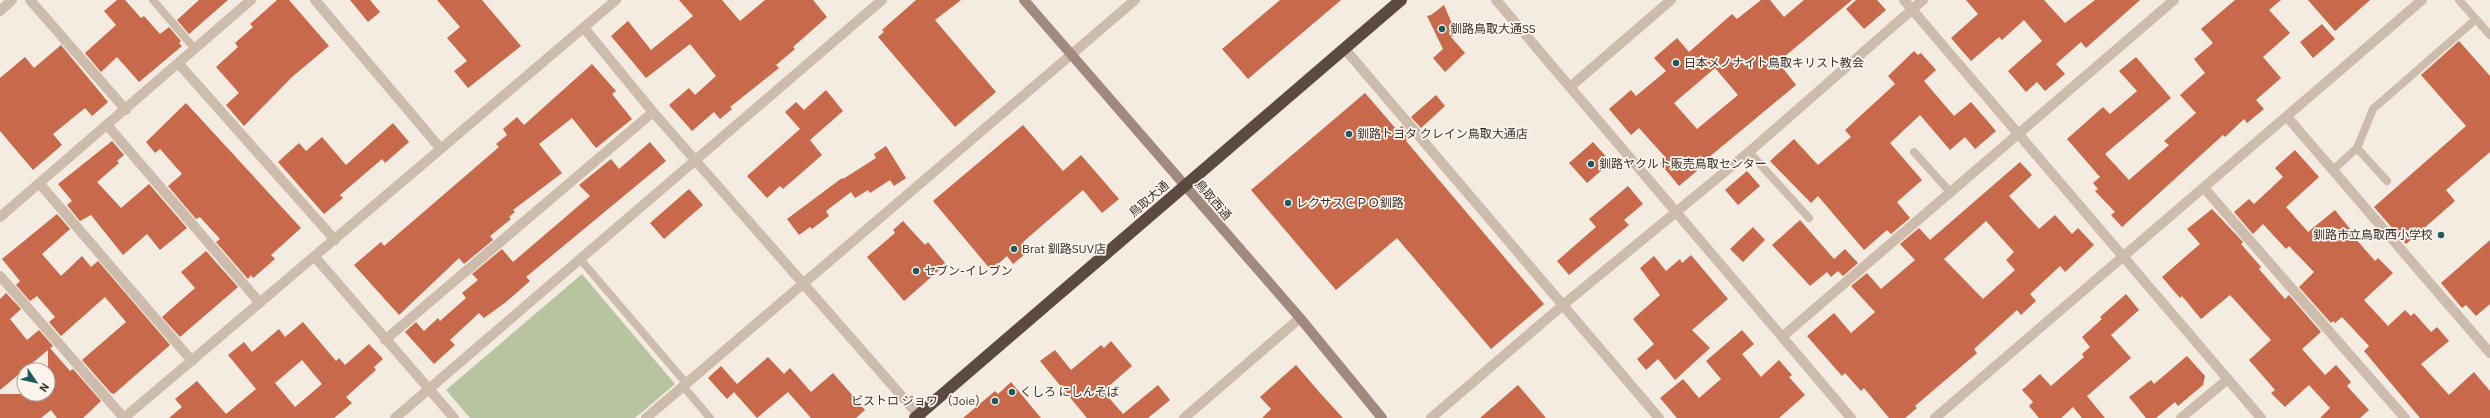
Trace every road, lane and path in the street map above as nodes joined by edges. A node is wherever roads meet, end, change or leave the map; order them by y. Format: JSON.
{"nodes":[{"id":1,"x":12,"y":0,"type":"edge"},
{"id":2,"x":30,"y":0,"type":"edge"},
{"id":3,"x":153,"y":0,"type":"edge"},
{"id":4,"x":251,"y":0,"type":"edge"},
{"id":5,"x":315,"y":0,"type":"edge"},
{"id":6,"x":616,"y":0,"type":"edge"},
{"id":7,"x":882,"y":0,"type":"edge"},
{"id":8,"x":1024,"y":0,"type":"edge"},
{"id":9,"x":1135,"y":0,"type":"edge"},
{"id":10,"x":1401,"y":0,"type":"edge"},
{"id":11,"x":1496,"y":0,"type":"edge"},
{"id":12,"x":1671,"y":0,"type":"edge"},
{"id":13,"x":1904,"y":0,"type":"edge"},
{"id":14,"x":1923,"y":0,"type":"edge"},
{"id":15,"x":2174,"y":0,"type":"edge"},
{"id":16,"x":2422,"y":0,"type":"edge"},
{"id":17,"x":2460,"y":0,"type":"edge"},
{"id":18,"x":1912,"y":9,"type":"junction"},
{"id":19,"x":0,"y":10,"type":"edge"},
{"id":20,"x":2476,"y":19,"type":"junction"},
{"id":21,"x":584,"y":28,"type":"junction"},
{"id":22,"x":2490,"y":35,"type":"edge"},
{"id":23,"x":1344,"y":48,"type":"junction"},
{"id":24,"x":196,"y":49,"type":"junction"},
{"id":25,"x":1070,"y":55,"type":"junction"},
{"id":26,"x":179,"y":64,"type":"junction"},
{"id":27,"x":1570,"y":86,"type":"junction"},
{"id":28,"x":126,"y":110,"type":"junction"},
{"id":29,"x":654,"y":112,"type":"junction"},
{"id":30,"x":2288,"y":118,"type":"junction"},
{"id":31,"x":107,"y":125,"type":"junction"},
{"id":32,"x":2020,"y":134,"type":"junction"},
{"id":33,"x":2357,"y":148,"type":"junction"},
{"id":34,"x":441,"y":149,"type":"junction"},
{"id":35,"x":1748,"y":152,"type":"junction"},
{"id":36,"x":1914,"y":152,"type":"dead end"},
{"id":37,"x":697,"y":160,"type":"junction"},
{"id":38,"x":2333,"y":170,"type":"junction"},
{"id":39,"x":2387,"y":181,"type":"dead end"},
{"id":40,"x":39,"y":183,"type":"junction"},
{"id":41,"x":1184,"y":186,"type":"junction"},
{"id":42,"x":2204,"y":188,"type":"junction"},
{"id":43,"x":1951,"y":193,"type":"junction"},
{"id":44,"x":1676,"y":213,"type":"junction"},
{"id":45,"x":0,"y":217,"type":"edge"},
{"id":46,"x":1809,"y":218,"type":"dead end"},
{"id":47,"x":335,"y":240,"type":"junction"},
{"id":48,"x":315,"y":257,"type":"junction"},
{"id":49,"x":2122,"y":257,"type":"junction"},
{"id":50,"x":580,"y":259,"type":"junction"},
{"id":51,"x":0,"y":276,"type":"edge"},
{"id":52,"x":802,"y":283,"type":"junction"},
{"id":53,"x":260,"y":303,"type":"junction"},
{"id":54,"x":1563,"y":305,"type":"junction"},
{"id":55,"x":1300,"y":318,"type":"junction"},
{"id":56,"x":1782,"y":337,"type":"junction"},
{"id":57,"x":385,"y":340,"type":"junction"},
{"id":58,"x":2490,"y":353,"type":"edge"},
{"id":59,"x":192,"y":361,"type":"junction"},
{"id":60,"x":2228,"y":379,"type":"junction"},
{"id":61,"x":684,"y":385,"type":"junction"},
{"id":62,"x":429,"y":388,"type":"junction"},
{"id":63,"x":918,"y":417,"type":"edge"},
{"id":64,"x":124,"y":418,"type":"edge"},
{"id":65,"x":395,"y":418,"type":"edge"},
{"id":66,"x":454,"y":418,"type":"edge"},
{"id":67,"x":646,"y":418,"type":"edge"},
{"id":68,"x":710,"y":418,"type":"edge"},
{"id":69,"x":1184,"y":418,"type":"edge"},
{"id":70,"x":1382,"y":418,"type":"edge"},
{"id":71,"x":1431,"y":418,"type":"edge"},
{"id":72,"x":1659,"y":418,"type":"edge"},
{"id":73,"x":1851,"y":418,"type":"edge"},
{"id":74,"x":1934,"y":418,"type":"edge"},
{"id":75,"x":2181,"y":418,"type":"edge"},
{"id":76,"x":2261,"y":418,"type":"edge"},
{"id":77,"x":2405,"y":418,"type":"edge"}],
"edges":[{"from":1,"to":19,"type":"street"},
{"from":2,"to":28,"type":"street"},
{"from":3,"to":24,"type":"lane"},
{"from":4,"to":24,"type":"street"},
{"from":5,"to":34,"type":"street"},
{"from":6,"to":21,"type":"street"},
{"from":7,"to":37,"type":"street"},
{"from":8,"to":25,"type":"street","name":"鳥取西通"},
{"from":9,"to":25,"type":"street"},
{"from":10,"to":23,"type":"highway","name":"鳥取大通"},
{"from":11,"to":27,"type":"street"},
{"from":12,"to":27,"type":"street"},
{"from":13,"to":18,"type":"street"},
{"from":14,"to":18,"type":"street"},
{"from":15,"to":32,"type":"street"},
{"from":16,"to":30,"type":"street"},
{"from":17,"to":20,"type":"lane"},
{"from":18,"to":32,"type":"street"},
{"from":18,"to":35,"type":"street"},
{"from":20,"to":22,"type":"lane"},
{"from":20,"to":33,"type":"lane"},
{"from":21,"to":29,"type":"street"},
{"from":21,"to":34,"type":"street"},
{"from":23,"to":41,"type":"highway","name":"鳥取大通"},
{"from":23,"to":54,"type":"street"},
{"from":24,"to":26,"type":"street"},
{"from":25,"to":41,"type":"street","name":"鳥取西通"},
{"from":25,"to":52,"type":"street"},
{"from":26,"to":28,"type":"street"},
{"from":26,"to":47,"type":"street"},
{"from":27,"to":44,"type":"street"},
{"from":28,"to":31,"type":"street"},
{"from":29,"to":37,"type":"street"},
{"from":29,"to":57,"type":"street"},
{"from":30,"to":38,"type":"street"},
{"from":30,"to":42,"type":"street"},
{"from":31,"to":40,"type":"street"},
{"from":31,"to":53,"type":"street"},
{"from":32,"to":43,"type":"street"},
{"from":32,"to":49,"type":"street"},
{"from":33,"to":38,"type":"lane"},
{"from":33,"to":39,"type":"lane"},
{"from":34,"to":47,"type":"street"},
{"from":35,"to":44,"type":"street"},
{"from":35,"to":46,"type":"lane"},
{"from":36,"to":43,"type":"lane"},
{"from":37,"to":50,"type":"street"},
{"from":37,"to":52,"type":"street"},
{"from":38,"to":58,"type":"street"},
{"from":40,"to":45,"type":"street"},
{"from":40,"to":59,"type":"street"},
{"from":41,"to":55,"type":"street","name":"鳥取西通"},
{"from":41,"to":63,"type":"highway","name":"鳥取大通"},
{"from":42,"to":49,"type":"street"},
{"from":42,"to":77,"type":"street"},
{"from":43,"to":56,"type":"street"},
{"from":44,"to":54,"type":"street"},
{"from":44,"to":56,"type":"street"},
{"from":47,"to":48,"type":"street"},
{"from":48,"to":53,"type":"street"},
{"from":48,"to":57,"type":"street"},
{"from":49,"to":60,"type":"street"},
{"from":49,"to":74,"type":"street"},
{"from":50,"to":61,"type":"lane"},
{"from":50,"to":62,"type":"street"},
{"from":51,"to":64,"type":"street"},
{"from":52,"to":61,"type":"street"},
{"from":52,"to":63,"type":"street"},
{"from":53,"to":59,"type":"street"},
{"from":54,"to":71,"type":"street"},
{"from":54,"to":72,"type":"street"},
{"from":55,"to":69,"type":"street"},
{"from":55,"to":70,"type":"street","name":"鳥取西通"},
{"from":56,"to":73,"type":"street"},
{"from":57,"to":62,"type":"street"},
{"from":59,"to":64,"type":"street"},
{"from":60,"to":75,"type":"street"},
{"from":60,"to":76,"type":"street"},
{"from":61,"to":67,"type":"street"},
{"from":61,"to":68,"type":"lane"},
{"from":62,"to":65,"type":"street"},
{"from":62,"to":66,"type":"street"}]}
